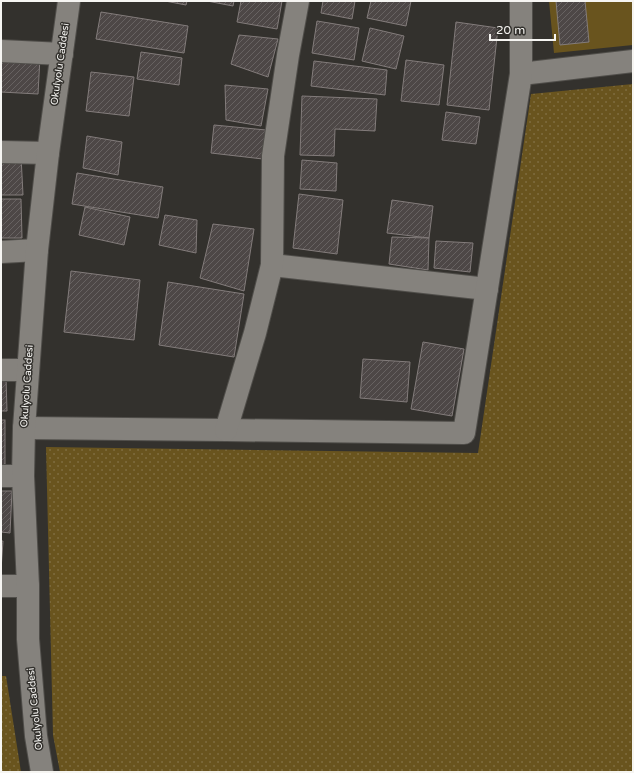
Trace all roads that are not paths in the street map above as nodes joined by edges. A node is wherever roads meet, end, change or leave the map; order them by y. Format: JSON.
{"nodes":[{"id":1,"x":69,"y":1,"type":"edge"},
{"id":2,"x":298,"y":1,"type":"edge"},
{"id":3,"x":521,"y":1,"type":"edge"},
{"id":4,"x":1,"y":51,"type":"edge"},
{"id":5,"x":62,"y":54,"type":"junction"},
{"id":6,"x":633,"y":61,"type":"edge"},
{"id":7,"x":521,"y":74,"type":"junction"},
{"id":8,"x":1,"y":152,"type":"edge"},
{"id":9,"x":48,"y":153,"type":"junction"},
{"id":10,"x":37,"y":250,"type":"junction"},
{"id":11,"x":1,"y":252,"type":"edge"},
{"id":12,"x":272,"y":265,"type":"junction"},
{"id":13,"x":487,"y":289,"type":"junction"},
{"id":14,"x":1,"y":370,"type":"edge"},
{"id":15,"x":28,"y":370,"type":"junction"},
{"id":16,"x":24,"y":428,"type":"junction"},
{"id":17,"x":226,"y":430,"type":"junction"},
{"id":18,"x":1,"y":476,"type":"edge"},
{"id":19,"x":23,"y":476,"type":"junction"},
{"id":20,"x":1,"y":586,"type":"edge"},
{"id":21,"x":28,"y":586,"type":"junction"},
{"id":22,"x":42,"y":772,"type":"edge"}],
"edges":[{"from":1,"to":5,"type":"street","name":"Okulyolu Caddesi"},
{"from":2,"to":12,"type":"street"},
{"from":3,"to":7,"type":"street"},
{"from":4,"to":5,"type":"street"},
{"from":5,"to":9,"type":"street","name":"Okulyolu Caddesi"},
{"from":6,"to":7,"type":"street"},
{"from":7,"to":13,"type":"street"},
{"from":8,"to":9,"type":"street"},
{"from":9,"to":10,"type":"street","name":"Okulyolu Caddesi"},
{"from":10,"to":11,"type":"street"},
{"from":10,"to":15,"type":"street","name":"Okulyolu Caddesi"},
{"from":12,"to":13,"type":"street"},
{"from":12,"to":17,"type":"street"},
{"from":13,"to":17,"type":"street"},
{"from":14,"to":15,"type":"street"},
{"from":15,"to":16,"type":"street","name":"Okulyolu Caddesi"},
{"from":16,"to":17,"type":"street"},
{"from":16,"to":19,"type":"street","name":"Okulyolu Caddesi"},
{"from":18,"to":19,"type":"street"},
{"from":19,"to":21,"type":"street","name":"Okulyolu Caddesi"},
{"from":20,"to":21,"type":"street"},
{"from":21,"to":22,"type":"street","name":"Okulyolu Caddesi"}]}
